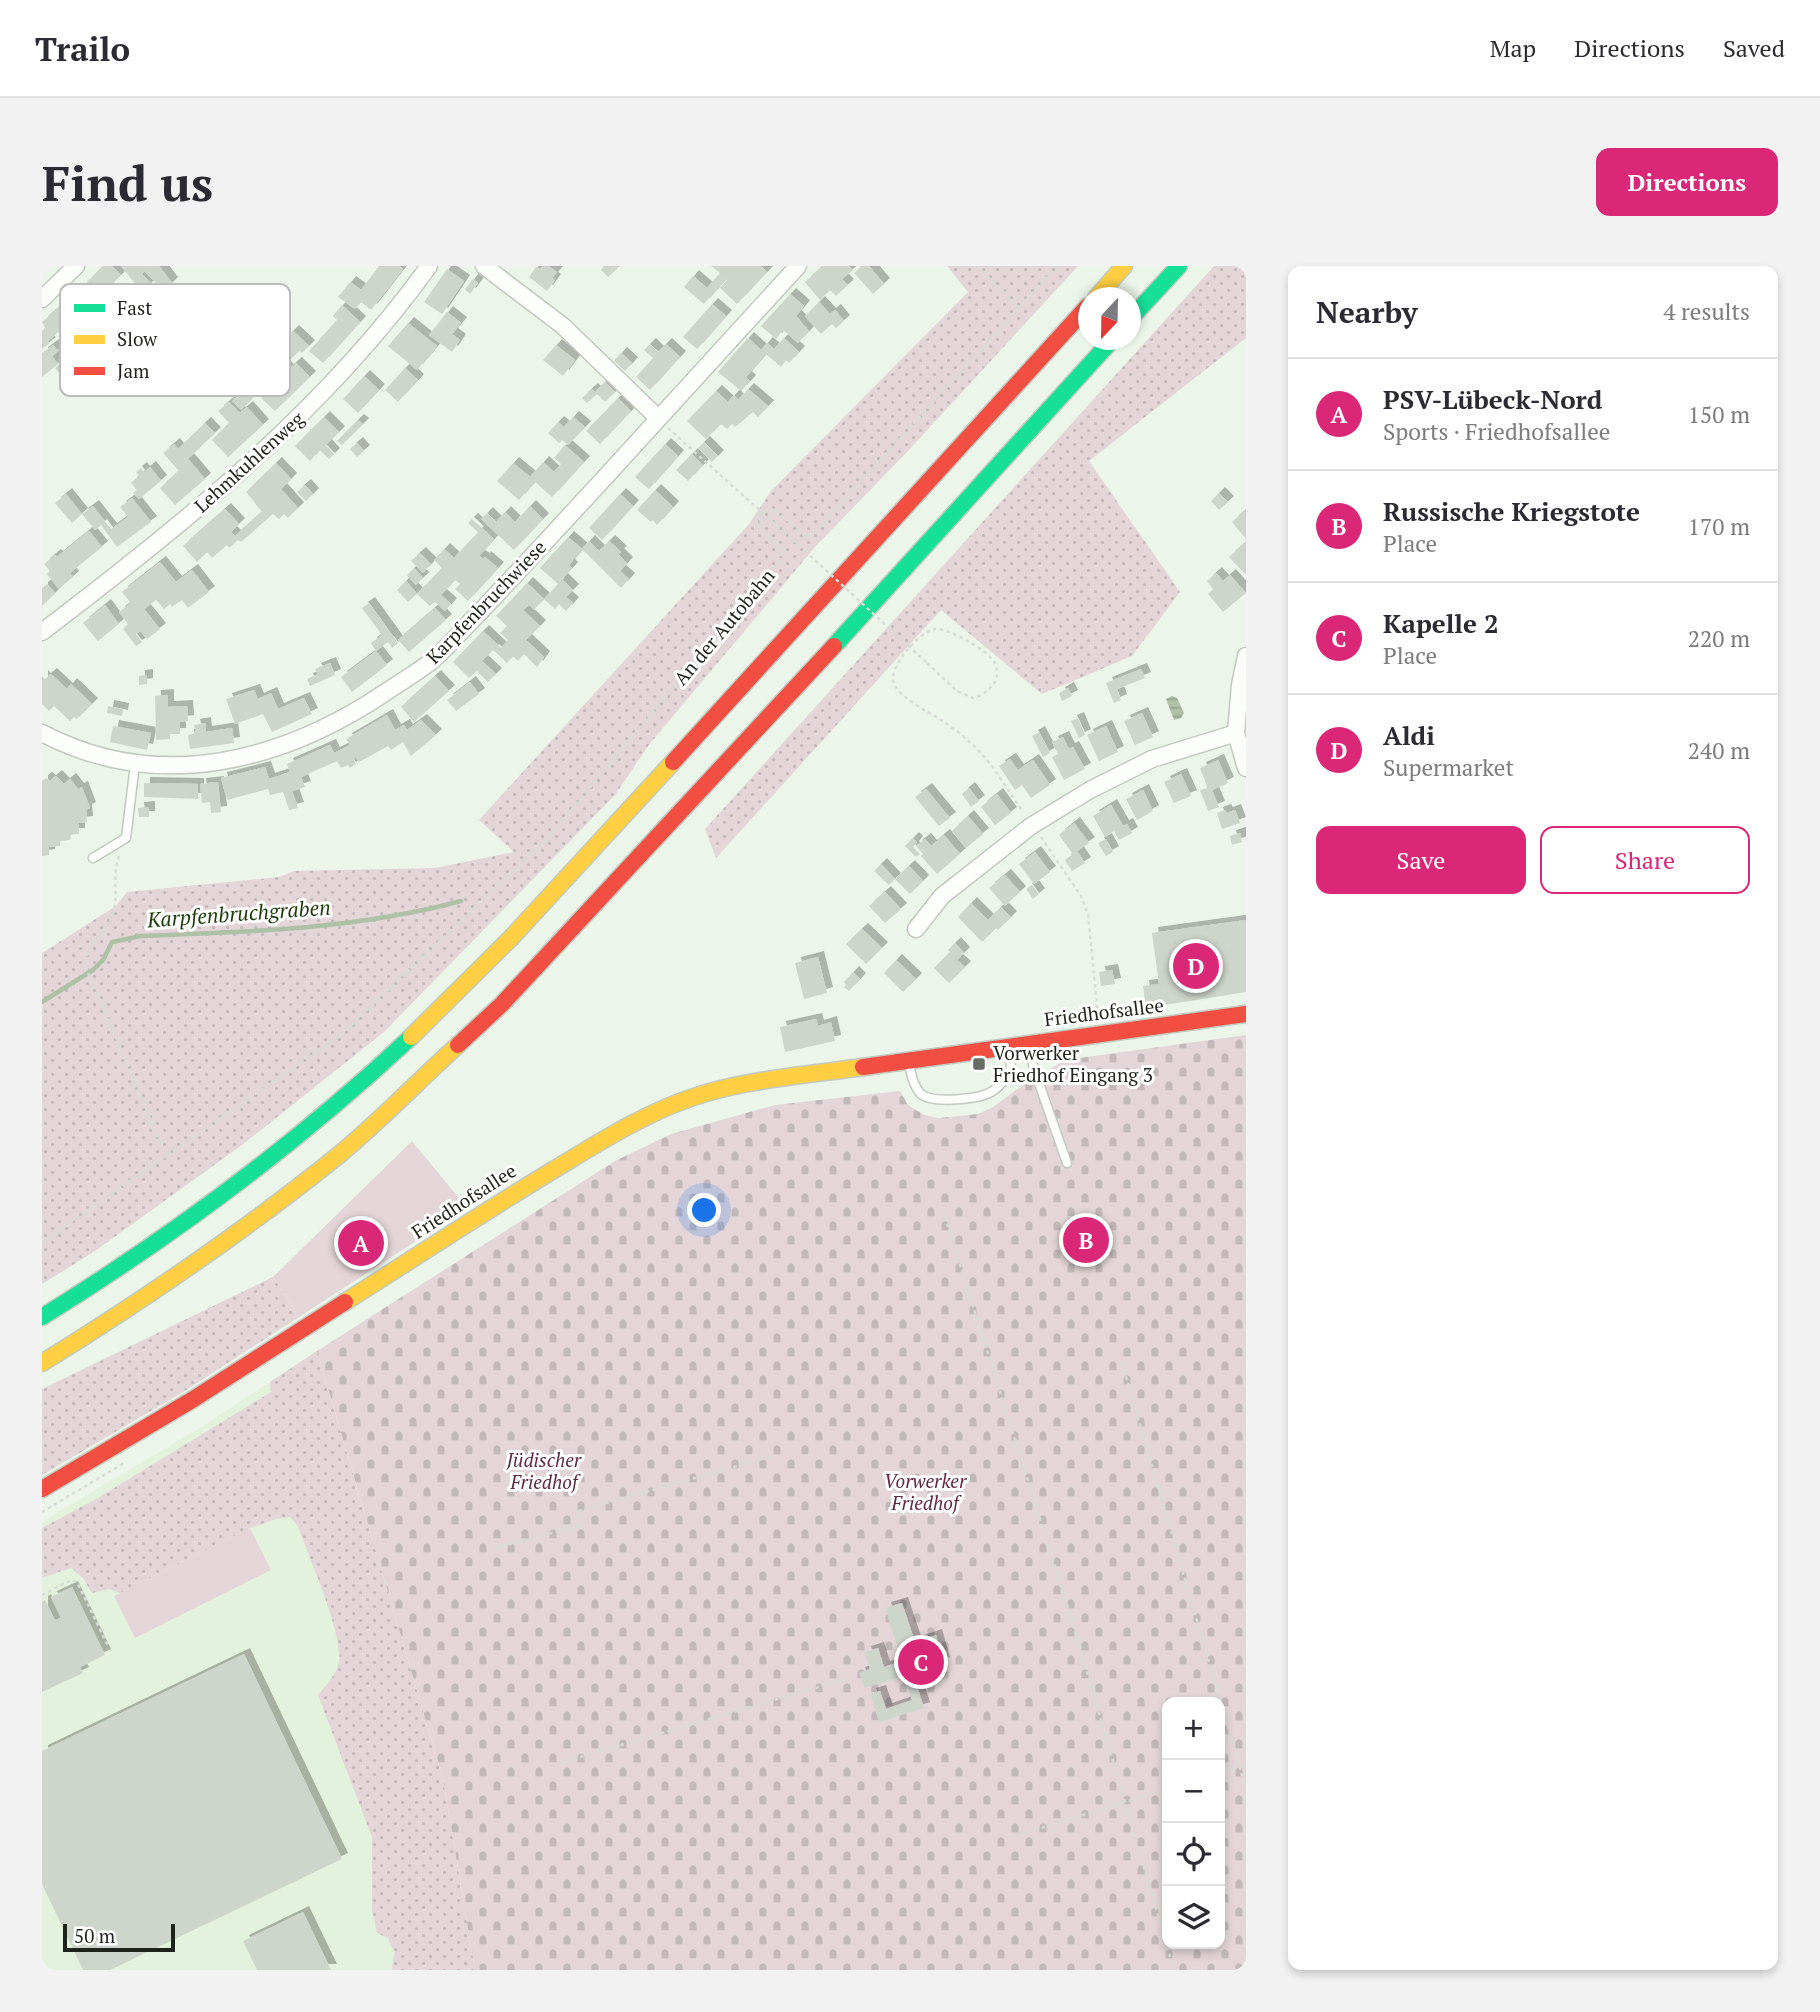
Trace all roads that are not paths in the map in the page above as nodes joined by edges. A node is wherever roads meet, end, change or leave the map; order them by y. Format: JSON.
{"nodes":[{"id":1,"x":76,"y":266,"type":"edge"},
{"id":2,"x":429,"y":266,"type":"edge"},
{"id":3,"x":484,"y":266,"type":"edge"},
{"id":4,"x":799,"y":266,"type":"edge"},
{"id":5,"x":1124,"y":266,"type":"edge"},
{"id":6,"x":1179,"y":266,"type":"edge"},
{"id":7,"x":1106,"y":287,"type":"edge"},
{"id":8,"x":42,"y":299,"type":"edge"},
{"id":9,"x":1141,"y":307,"type":"edge"},
{"id":10,"x":1078,"y":317,"type":"edge"},
{"id":11,"x":1103,"y":350,"type":"edge"},
{"id":12,"x":658,"y":418,"type":"junction"},
{"id":13,"x":42,"y":632,"type":"edge"},
{"id":14,"x":1246,"y":656,"type":"edge"},
{"id":15,"x":42,"y":733,"type":"edge"},
{"id":16,"x":1240,"y":737,"type":"edge"},
{"id":17,"x":135,"y":764,"type":"junction"},
{"id":18,"x":1246,"y":768,"type":"edge"},
{"id":19,"x":93,"y":858,"type":"dead end"},
{"id":20,"x":916,"y":929,"type":"dead end"},
{"id":21,"x":1246,"y":1014,"type":"edge"},
{"id":22,"x":1029,"y":1043,"type":"junction"},
{"id":23,"x":1009,"y":1046,"type":"junction"},
{"id":24,"x":908,"y":1060,"type":"junction"},
{"id":25,"x":1067,"y":1163,"type":"dead end"},
{"id":26,"x":42,"y":1317,"type":"edge"},
{"id":27,"x":42,"y":1363,"type":"edge"},
{"id":28,"x":42,"y":1489,"type":"edge"}],
"edges":[{"from":1,"to":8,"type":"street"},
{"from":2,"to":13,"type":"street","name":"Lehmkuhlenweg"},
{"from":3,"to":12,"type":"street"},
{"from":4,"to":12,"type":"street","name":"Karpfenbruchwiese"},
{"from":5,"to":7,"type":"main road"},
{"from":6,"to":9,"type":"main road"},
{"from":10,"to":26,"type":"main road"},
{"from":11,"to":27,"type":"main road"},
{"from":12,"to":17,"type":"street","name":"Karpfenbruchwiese"},
{"from":14,"to":16,"type":"street"},
{"from":15,"to":17,"type":"street","name":"Karpfenbruchwiese"},
{"from":16,"to":18,"type":"street"},
{"from":16,"to":20,"type":"street"},
{"from":17,"to":19,"type":"lane"},
{"from":21,"to":22,"type":"main road","name":"Friedhofsallee"},
{"from":22,"to":23,"type":"main road","name":"Friedhofsallee"},
{"from":22,"to":25,"type":"lane"},
{"from":23,"to":24,"type":"main road","name":"Friedhofsallee"},
{"from":23,"to":24,"type":"lane"},
{"from":24,"to":28,"type":"main road","name":"Friedhofsallee"}]}
